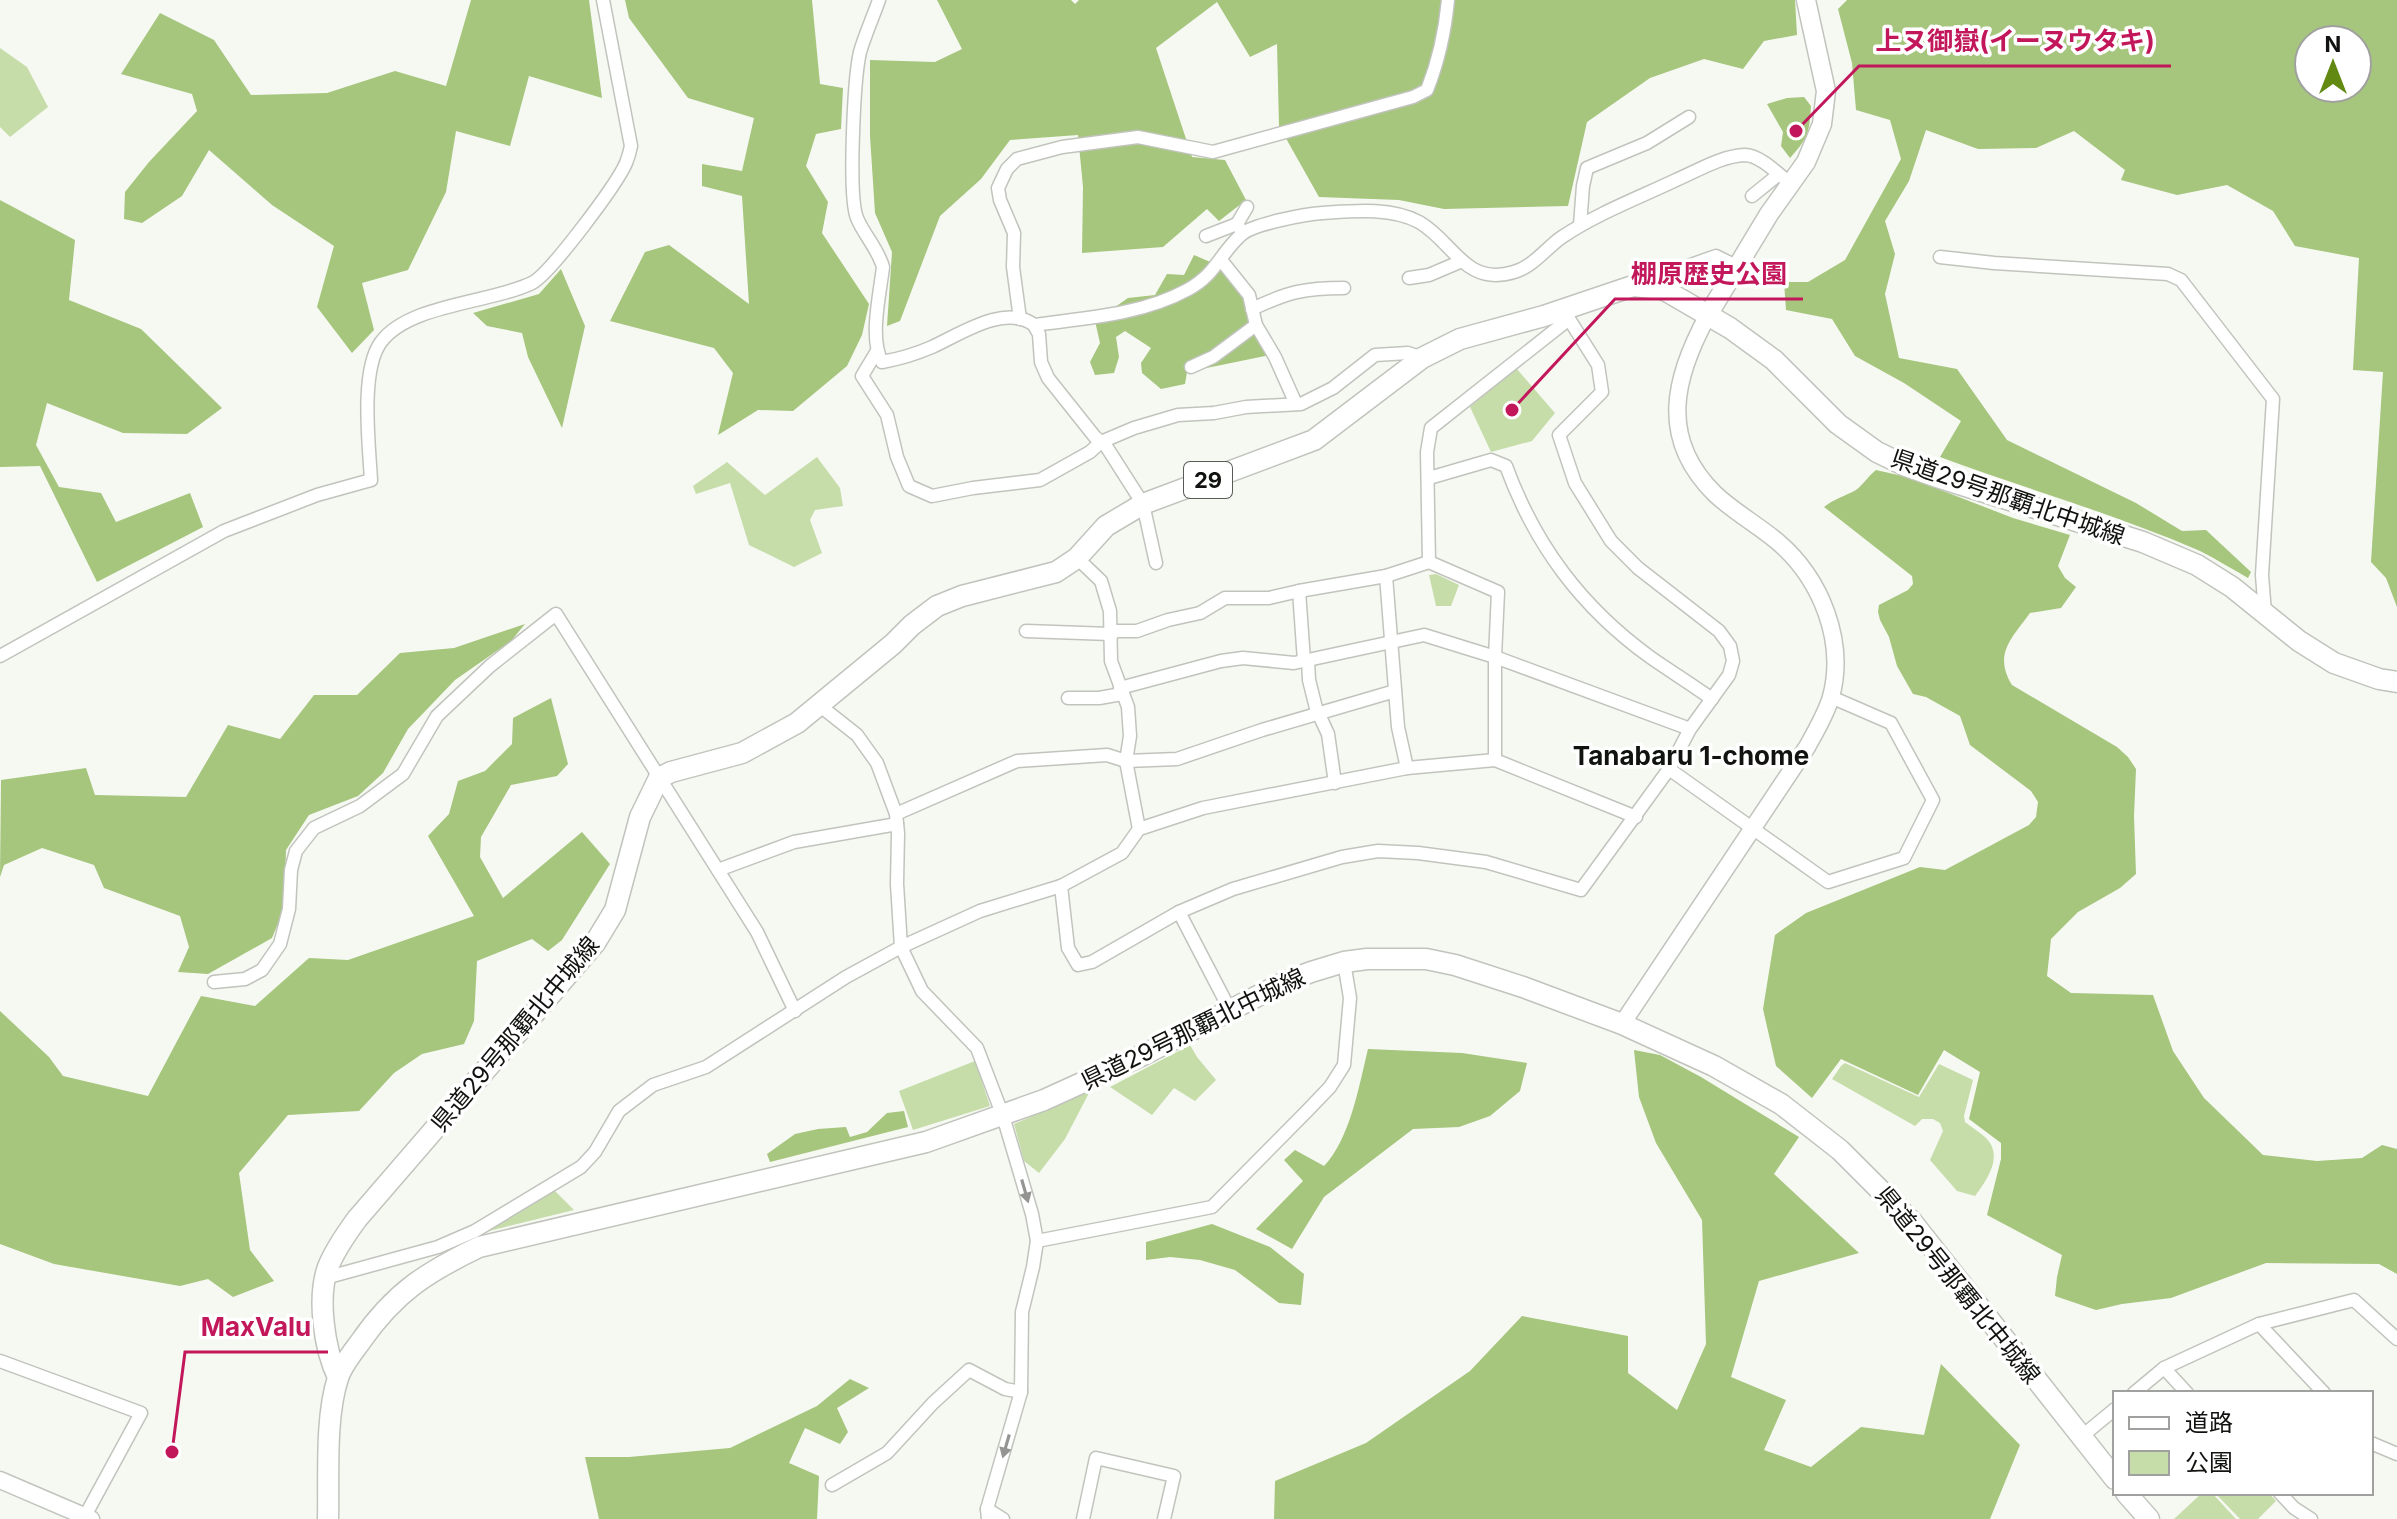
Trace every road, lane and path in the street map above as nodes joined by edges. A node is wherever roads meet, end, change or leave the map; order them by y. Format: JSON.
{"nodes":[{"id":1,"x":603,"y":0,"type":"edge"},
{"id":2,"x":879,"y":0,"type":"edge"},
{"id":3,"x":1448,"y":0,"type":"edge"},
{"id":4,"x":1806,"y":0,"type":"edge"},
{"id":5,"x":1689,"y":117,"type":"dead end"},
{"id":6,"x":1784,"y":179,"type":"junction"},
{"id":7,"x":1752,"y":196,"type":"dead end"},
{"id":8,"x":1247,"y":207,"type":"dead end"},
{"id":9,"x":1580,"y":225,"type":"junction"},
{"id":10,"x":1240,"y":229,"type":"junction"},
{"id":11,"x":1206,"y":236,"type":"dead end"},
{"id":12,"x":1940,"y":257,"type":"dead end"},
{"id":13,"x":1221,"y":260,"type":"junction"},
{"id":14,"x":1462,"y":261,"type":"junction"},
{"id":15,"x":1736,"y":266,"type":"junction"},
{"id":16,"x":1409,"y":278,"type":"dead end"},
{"id":17,"x":1633,"y":286,"type":"junction"},
{"id":18,"x":1344,"y":288,"type":"dead end"},
{"id":19,"x":1252,"y":309,"type":"junction"},
{"id":20,"x":1568,"y":314,"type":"junction"},
{"id":21,"x":1708,"y":315,"type":"junction"},
{"id":22,"x":1020,"y":319,"type":"junction"},
{"id":23,"x":1034,"y":325,"type":"junction"},
{"id":24,"x":1256,"y":325,"type":"junction"},
{"id":25,"x":877,"y":351,"type":"junction"},
{"id":26,"x":1422,"y":358,"type":"junction"},
{"id":27,"x":1191,"y":367,"type":"dead end"},
{"id":28,"x":1296,"y":404,"type":"junction"},
{"id":29,"x":1101,"y":442,"type":"junction"},
{"id":30,"x":1429,"y":478,"type":"junction"},
{"id":31,"x":1143,"y":504,"type":"junction"},
{"id":32,"x":1077,"y":558,"type":"junction"},
{"id":33,"x":1429,"y":562,"type":"junction"},
{"id":34,"x":1156,"y":563,"type":"dead end"},
{"id":35,"x":1386,"y":576,"type":"junction"},
{"id":36,"x":1299,"y":591,"type":"junction"},
{"id":37,"x":2265,"y":613,"type":"junction"},
{"id":38,"x":1026,"y":631,"type":"dead end"},
{"id":39,"x":1110,"y":634,"type":"junction"},
{"id":40,"x":1391,"y":642,"type":"junction"},
{"id":41,"x":0,"y":656,"type":"edge"},
{"id":42,"x":1495,"y":657,"type":"junction"},
{"id":43,"x":1306,"y":661,"type":"junction"},
{"id":44,"x":2397,"y":682,"type":"edge"},
{"id":45,"x":1121,"y":691,"type":"junction"},
{"id":46,"x":1395,"y":691,"type":"junction"},
{"id":47,"x":1831,"y":697,"type":"junction"},
{"id":48,"x":1068,"y":698,"type":"dead end"},
{"id":49,"x":1712,"y":699,"type":"junction"},
{"id":50,"x":819,"y":705,"type":"junction"},
{"id":51,"x":1319,"y":714,"type":"junction"},
{"id":52,"x":1690,"y":729,"type":"junction"},
{"id":53,"x":1495,"y":760,"type":"junction"},
{"id":54,"x":1126,"y":761,"type":"junction"},
{"id":55,"x":1407,"y":768,"type":"junction"},
{"id":56,"x":1669,"y":769,"type":"junction"},
{"id":57,"x":659,"y":778,"type":"junction"},
{"id":58,"x":1335,"y":783,"type":"junction"},
{"id":59,"x":1636,"y":817,"type":"junction"},
{"id":60,"x":896,"y":819,"type":"junction"},
{"id":61,"x":1752,"y":828,"type":"junction"},
{"id":62,"x":1139,"y":829,"type":"junction"},
{"id":63,"x":718,"y":870,"type":"junction"},
{"id":64,"x":1061,"y":886,"type":"junction"},
{"id":65,"x":1179,"y":912,"type":"junction"},
{"id":66,"x":901,"y":947,"type":"junction"},
{"id":67,"x":1344,"y":962,"type":"junction"},
{"id":68,"x":214,"y":982,"type":"dead end"},
{"id":69,"x":1230,"y":1010,"type":"junction"},
{"id":70,"x":795,"y":1011,"type":"junction"},
{"id":71,"x":1622,"y":1024,"type":"junction"},
{"id":72,"x":1003,"y":1116,"type":"junction"},
{"id":73,"x":477,"y":1239,"type":"junction"},
{"id":74,"x":1037,"y":1241,"type":"junction"},
{"id":75,"x":442,"y":1255,"type":"junction"},
{"id":76,"x":325,"y":1278,"type":"junction"},
{"id":77,"x":2259,"y":1324,"type":"junction"},
{"id":78,"x":2397,"y":1339,"type":"edge"},
{"id":79,"x":0,"y":1361,"type":"edge"},
{"id":80,"x":2164,"y":1368,"type":"junction"},
{"id":81,"x":338,"y":1377,"type":"junction"},
{"id":82,"x":2136,"y":1391,"type":"edge"},
{"id":83,"x":2185,"y":1391,"type":"edge"},
{"id":84,"x":2322,"y":1391,"type":"edge"},
{"id":85,"x":1021,"y":1392,"type":"junction"},
{"id":86,"x":2113,"y":1411,"type":"edge"},
{"id":87,"x":2081,"y":1437,"type":"junction"},
{"id":88,"x":2373,"y":1444,"type":"edge"},
{"id":89,"x":2397,"y":1454,"type":"edge"},
{"id":90,"x":2113,"y":1477,"type":"edge"},
{"id":91,"x":0,"y":1480,"type":"edge"},
{"id":92,"x":832,"y":1485,"type":"dead end"},
{"id":93,"x":2128,"y":1495,"type":"edge"},
{"id":94,"x":2282,"y":1495,"type":"edge"},
{"id":95,"x":988,"y":1514,"type":"edge"},
{"id":96,"x":88,"y":1518,"type":"edge"},
{"id":97,"x":328,"y":1519,"type":"edge"},
{"id":98,"x":1003,"y":1519,"type":"edge"},
{"id":99,"x":1083,"y":1519,"type":"edge"},
{"id":100,"x":1164,"y":1519,"type":"edge"},
{"id":101,"x":2149,"y":1519,"type":"edge"},
{"id":102,"x":2311,"y":1519,"type":"edge"}],
"edges":[{"from":1,"to":41,"type":"street"},
{"from":2,"to":25,"type":"street"},
{"from":3,"to":22,"type":"street"},
{"from":4,"to":6,"type":"main road"},
{"from":5,"to":9,"type":"street"},
{"from":6,"to":7,"type":"street"},
{"from":6,"to":9,"type":"street"},
{"from":6,"to":15,"type":"main road"},
{"from":8,"to":10,"type":"street"},
{"from":9,"to":14,"type":"street"},
{"from":10,"to":11,"type":"street"},
{"from":10,"to":13,"type":"street"},
{"from":10,"to":14,"type":"street"},
{"from":12,"to":37,"type":"street"},
{"from":13,"to":19,"type":"street"},
{"from":13,"to":23,"type":"street"},
{"from":14,"to":16,"type":"street"},
{"from":15,"to":17,"type":"street"},
{"from":15,"to":21,"type":"main road"},
{"from":17,"to":20,"type":"main road","number":"29"},
{"from":17,"to":21,"type":"main road","name":"県道29号那覇北中城線"},
{"from":18,"to":19,"type":"street"},
{"from":19,"to":24,"type":"street"},
{"from":20,"to":26,"type":"main road","number":"29"},
{"from":20,"to":30,"type":"street"},
{"from":20,"to":49,"type":"street"},
{"from":21,"to":37,"type":"main road","name":"県道29号那覇北中城線"},
{"from":21,"to":47,"type":"street"},
{"from":22,"to":23,"type":"street"},
{"from":22,"to":25,"type":"street"},
{"from":23,"to":29,"type":"street"},
{"from":24,"to":27,"type":"street"},
{"from":24,"to":28,"type":"street"},
{"from":25,"to":29,"type":"street"},
{"from":26,"to":28,"type":"street"},
{"from":26,"to":31,"type":"main road","number":"29"},
{"from":28,"to":29,"type":"street"},
{"from":29,"to":31,"type":"street"},
{"from":30,"to":33,"type":"street"},
{"from":30,"to":49,"type":"street"},
{"from":31,"to":32,"type":"main road","number":"29"},
{"from":31,"to":34,"type":"street"},
{"from":32,"to":39,"type":"street"},
{"from":32,"to":50,"type":"main road","number":"29"},
{"from":33,"to":35,"type":"street"},
{"from":33,"to":42,"type":"street"},
{"from":35,"to":36,"type":"street"},
{"from":35,"to":40,"type":"street"},
{"from":36,"to":39,"type":"street"},
{"from":36,"to":43,"type":"street"},
{"from":37,"to":44,"type":"main road","name":"県道29号那覇北中城線"},
{"from":38,"to":39,"type":"street"},
{"from":39,"to":45,"type":"street"},
{"from":40,"to":42,"type":"street"},
{"from":40,"to":43,"type":"street"},
{"from":40,"to":46,"type":"street"},
{"from":42,"to":52,"type":"street"},
{"from":42,"to":53,"type":"street"},
{"from":43,"to":45,"type":"street"},
{"from":43,"to":51,"type":"street"},
{"from":45,"to":48,"type":"street"},
{"from":45,"to":54,"type":"street"},
{"from":46,"to":51,"type":"street"},
{"from":46,"to":55,"type":"street"},
{"from":47,"to":61,"type":"street"},
{"from":47,"to":61,"type":"street"},
{"from":49,"to":52,"type":"street"},
{"from":50,"to":57,"type":"main road","number":"29"},
{"from":50,"to":60,"type":"street"},
{"from":51,"to":54,"type":"street"},
{"from":51,"to":58,"type":"street"},
{"from":52,"to":56,"type":"street"},
{"from":53,"to":55,"type":"street"},
{"from":53,"to":59,"type":"street"},
{"from":54,"to":60,"type":"street"},
{"from":54,"to":62,"type":"street"},
{"from":55,"to":58,"type":"street"},
{"from":56,"to":59,"type":"street"},
{"from":56,"to":61,"type":"street"},
{"from":57,"to":63,"type":"street"},
{"from":57,"to":68,"type":"street"},
{"from":57,"to":76,"type":"main road","name":"県道29号那覇北中城線"},
{"from":58,"to":62,"type":"street"},
{"from":59,"to":65,"type":"street"},
{"from":60,"to":63,"type":"street"},
{"from":60,"to":66,"type":"street"},
{"from":61,"to":71,"type":"street"},
{"from":62,"to":64,"type":"street"},
{"from":63,"to":70,"type":"street"},
{"from":64,"to":65,"type":"street"},
{"from":64,"to":66,"type":"street"},
{"from":65,"to":69,"type":"street"},
{"from":66,"to":70,"type":"street"},
{"from":66,"to":72,"type":"street"},
{"from":67,"to":69,"type":"main road","name":"県道29号那覇北中城線"},
{"from":67,"to":71,"type":"main road","name":"県道29号那覇北中城線"},
{"from":67,"to":74,"type":"street"},
{"from":69,"to":72,"type":"main road","name":"県道29号那覇北中城線"},
{"from":70,"to":73,"type":"street"},
{"from":71,"to":87,"type":"main road","name":"県道29号那覇北中城線"},
{"from":72,"to":73,"type":"main road","name":"県道29号那覇北中城線"},
{"from":72,"to":74,"type":"street","one_way":true},
{"from":73,"to":75,"type":"main road","name":"県道29号那覇北中城線"},
{"from":74,"to":85,"type":"street"},
{"from":75,"to":76,"type":"street"},
{"from":75,"to":81,"type":"main road","name":"県道29号那覇北中城線"},
{"from":76,"to":81,"type":"main road","name":"県道29号那覇北中城線"},
{"from":77,"to":78,"type":"street"},
{"from":77,"to":80,"type":"street"},
{"from":77,"to":84,"type":"street"},
{"from":79,"to":96,"type":"street"},
{"from":80,"to":82,"type":"street"},
{"from":80,"to":83,"type":"street"},
{"from":81,"to":97,"type":"main road","name":"県道29号那覇北中城線"},
{"from":85,"to":92,"type":"street"},
{"from":85,"to":95,"type":"street","one_way":true},
{"from":86,"to":87,"type":"street"},
{"from":87,"to":90,"type":"main road","name":"県道29号那覇北中城線"},
{"from":88,"to":89,"type":"street"},
{"from":91,"to":96,"type":"street"},
{"from":93,"to":101,"type":"main road"},
{"from":94,"to":102,"type":"street"},
{"from":95,"to":98,"type":"street"},
{"from":99,"to":100,"type":"street"}]}
